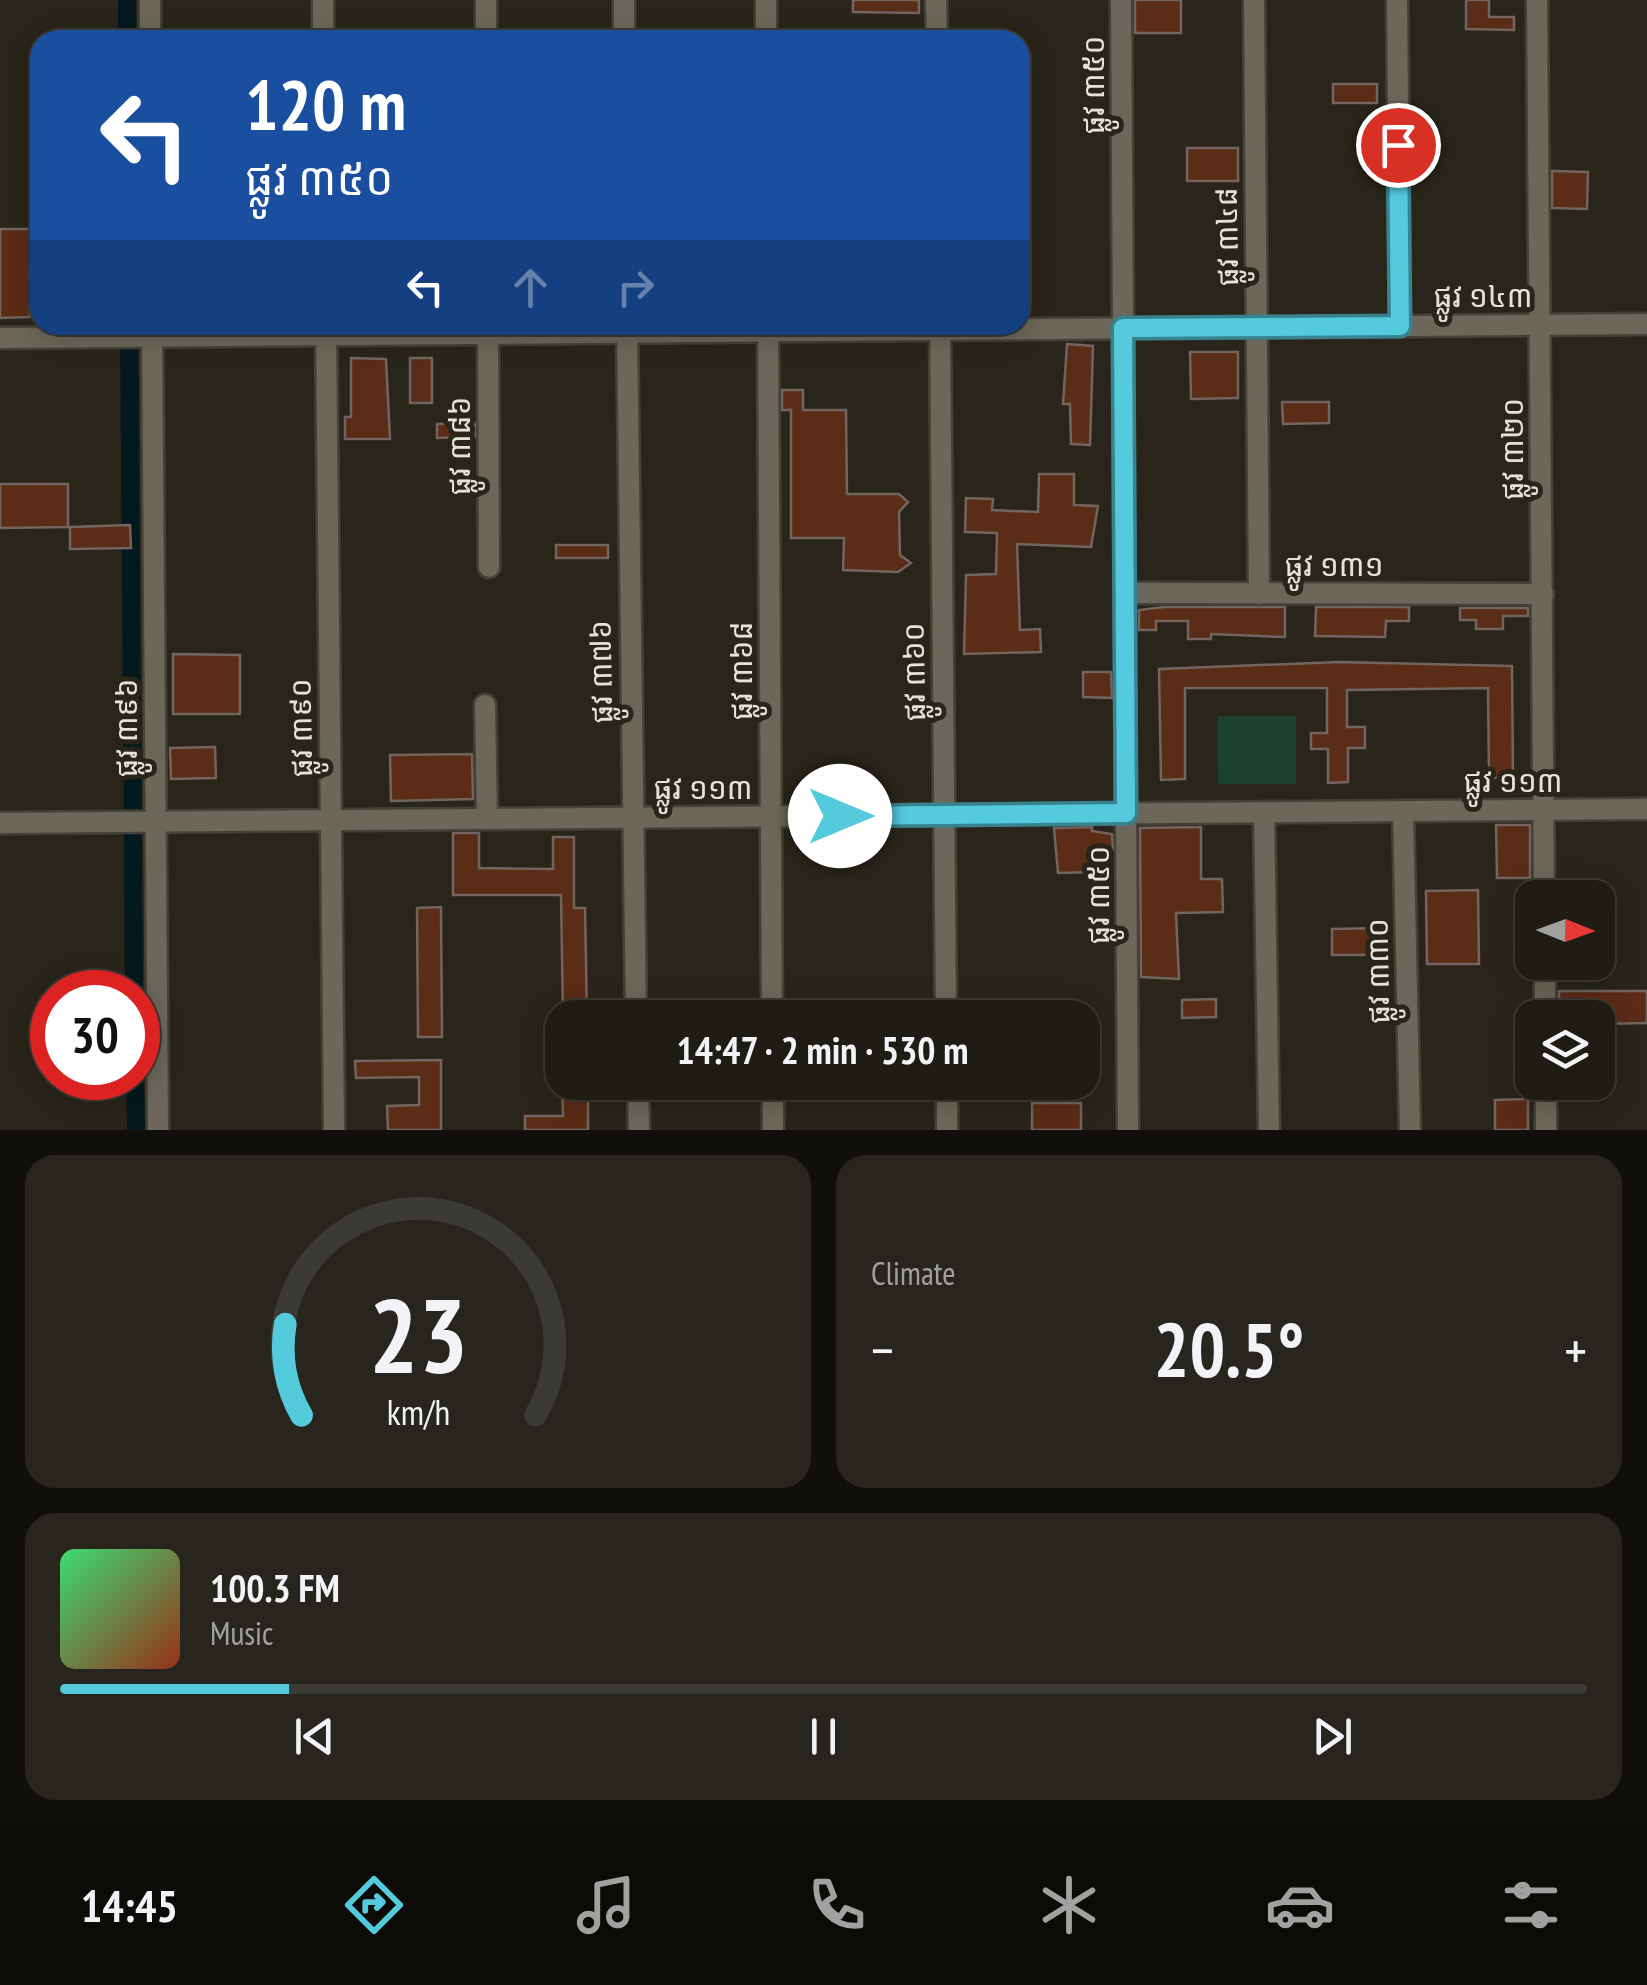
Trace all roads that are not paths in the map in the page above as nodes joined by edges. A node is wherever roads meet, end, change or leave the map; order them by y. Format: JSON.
{"nodes":[{"id":1,"x":150,"y":0,"type":"edge"},
{"id":2,"x":323,"y":0,"type":"edge"},
{"id":3,"x":486,"y":0,"type":"edge"},
{"id":4,"x":624,"y":0,"type":"edge"},
{"id":5,"x":766,"y":0,"type":"edge"},
{"id":6,"x":936,"y":0,"type":"edge"},
{"id":7,"x":1121,"y":0,"type":"edge"},
{"id":8,"x":1254,"y":0,"type":"edge"},
{"id":9,"x":1397,"y":0,"type":"edge"},
{"id":10,"x":1537,"y":0,"type":"edge"},
{"id":11,"x":150,"y":30,"type":"edge"},
{"id":12,"x":324,"y":30,"type":"edge"},
{"id":13,"x":486,"y":30,"type":"edge"},
{"id":14,"x":624,"y":30,"type":"edge"},
{"id":15,"x":766,"y":30,"type":"edge"},
{"id":16,"x":937,"y":30,"type":"edge"},
{"id":17,"x":1647,"y":324,"type":"edge"},
{"id":18,"x":1541,"y":325,"type":"junction"},
{"id":19,"x":1400,"y":326,"type":"junction"},
{"id":20,"x":1030,"y":327,"type":"edge"},
{"id":21,"x":1257,"y":327,"type":"junction"},
{"id":22,"x":1123,"y":328,"type":"junction"},
{"id":23,"x":104,"y":335,"type":"edge"},
{"id":24,"x":139,"y":335,"type":"edge"},
{"id":25,"x":326,"y":335,"type":"edge"},
{"id":26,"x":488,"y":335,"type":"edge"},
{"id":27,"x":627,"y":335,"type":"edge"},
{"id":28,"x":768,"y":335,"type":"edge"},
{"id":29,"x":940,"y":335,"type":"edge"},
{"id":30,"x":0,"y":338,"type":"edge"},
{"id":31,"x":489,"y":567,"type":"dead end"},
{"id":32,"x":1125,"y":593,"type":"junction"},
{"id":33,"x":1259,"y":594,"type":"junction"},
{"id":34,"x":1543,"y":594,"type":"junction"},
{"id":35,"x":485,"y":704,"type":"dead end"},
{"id":36,"x":1647,"y":809,"type":"edge"},
{"id":37,"x":1543,"y":810,"type":"junction"},
{"id":38,"x":1403,"y":811,"type":"junction"},
{"id":39,"x":1264,"y":812,"type":"junction"},
{"id":40,"x":1126,"y":813,"type":"junction"},
{"id":41,"x":944,"y":815,"type":"junction"},
{"id":42,"x":771,"y":816,"type":"junction"},
{"id":43,"x":632,"y":817,"type":"junction"},
{"id":44,"x":487,"y":818,"type":"junction"},
{"id":45,"x":331,"y":820,"type":"junction"},
{"id":46,"x":140,"y":821,"type":"junction"},
{"id":47,"x":0,"y":823,"type":"edge"},
{"id":48,"x":1544,"y":880,"type":"edge"},
{"id":49,"x":636,"y":1000,"type":"edge"},
{"id":50,"x":772,"y":1000,"type":"edge"},
{"id":51,"x":946,"y":1000,"type":"edge"},
{"id":52,"x":638,"y":1100,"type":"edge"},
{"id":53,"x":773,"y":1100,"type":"edge"},
{"id":54,"x":947,"y":1100,"type":"edge"},
{"id":55,"x":1546,"y":1100,"type":"edge"},
{"id":56,"x":158,"y":1130,"type":"edge"},
{"id":57,"x":334,"y":1130,"type":"edge"},
{"id":58,"x":639,"y":1130,"type":"edge"},
{"id":59,"x":773,"y":1130,"type":"edge"},
{"id":60,"x":947,"y":1130,"type":"edge"},
{"id":61,"x":1128,"y":1130,"type":"edge"},
{"id":62,"x":1269,"y":1130,"type":"edge"},
{"id":63,"x":1410,"y":1130,"type":"edge"},
{"id":64,"x":1546,"y":1130,"type":"edge"}],
"edges":[{"from":1,"to":11,"type":"street"},
{"from":2,"to":12,"type":"street"},
{"from":3,"to":13,"type":"street"},
{"from":4,"to":14,"type":"street"},
{"from":5,"to":15,"type":"street"},
{"from":6,"to":16,"type":"street"},
{"from":7,"to":22,"type":"street","name":"ផ្លូវ ៣៥០"},
{"from":8,"to":21,"type":"street","name":"ផ្លូវ ៣៤៨"},
{"from":9,"to":19,"type":"street"},
{"from":10,"to":18,"type":"street","name":"ផ្លូវ ៣២០"},
{"from":17,"to":18,"type":"street","name":"ផ្លូវ ១៤៣"},
{"from":18,"to":19,"type":"street","name":"ផ្លូវ ១៤៣"},
{"from":18,"to":34,"type":"street","name":"ផ្លូវ ៣២០"},
{"from":19,"to":21,"type":"street","name":"ផ្លូវ ១៤៣"},
{"from":20,"to":22,"type":"street","name":"ផ្លូវ ១៤៣"},
{"from":21,"to":22,"type":"street","name":"ផ្លូវ ១៤៣"},
{"from":21,"to":33,"type":"street","name":"ផ្លូវ ៣៤៨"},
{"from":22,"to":32,"type":"street","name":"ផ្លូវ ៣៥០"},
{"from":23,"to":30,"type":"street","name":"ផ្លូវ ១៤៣"},
{"from":24,"to":46,"type":"street","name":"ផ្លូវ ៣៩៦"},
{"from":25,"to":45,"type":"street","name":"ផ្លូវ ៣៩០"},
{"from":26,"to":31,"type":"street","name":"ផ្លូវ ៣៨៦"},
{"from":27,"to":43,"type":"street","name":"ផ្លូវ ៣៧៦"},
{"from":28,"to":42,"type":"street","name":"ផ្លូវ ៣៦៨"},
{"from":29,"to":41,"type":"street","name":"ផ្លូវ ៣៦០"},
{"from":32,"to":33,"type":"street","name":"ផ្លូវ ១៣១"},
{"from":32,"to":40,"type":"street","name":"ផ្លូវ ៣៥០"},
{"from":33,"to":34,"type":"street","name":"ផ្លូវ ១៣១"},
{"from":34,"to":37,"type":"street","name":"ផ្លូវ ៣២០"},
{"from":35,"to":44,"type":"street"},
{"from":36,"to":37,"type":"street","name":"ផ្លូវ ១១៣"},
{"from":37,"to":38,"type":"street","name":"ផ្លូវ ១១៣"},
{"from":37,"to":48,"type":"street","name":"ផ្លូវ ៣២០"},
{"from":38,"to":39,"type":"street","name":"ផ្លូវ ១១៣"},
{"from":38,"to":63,"type":"street","name":"ផ្លូវ ៣៣០"},
{"from":39,"to":40,"type":"street","name":"ផ្លូវ ១១៣"},
{"from":39,"to":62,"type":"street"},
{"from":40,"to":41,"type":"street","name":"ផ្លូវ ១១៣"},
{"from":40,"to":61,"type":"street","name":"ផ្លូវ ៣៥០"},
{"from":41,"to":42,"type":"street","name":"ផ្លូវ ១១៣"},
{"from":41,"to":51,"type":"street","name":"ផ្លូវ ៣៦០"},
{"from":42,"to":43,"type":"street","name":"ផ្លូវ ១១៣"},
{"from":42,"to":50,"type":"street","name":"ផ្លូវ ៣៦៨"},
{"from":43,"to":44,"type":"street","name":"ផ្លូវ ១១៣"},
{"from":43,"to":49,"type":"street","name":"ផ្លូវ ៣៧៦"},
{"from":44,"to":45,"type":"street","name":"ផ្លូវ ១១៣"},
{"from":45,"to":46,"type":"street","name":"ផ្លូវ ១១៣"},
{"from":45,"to":57,"type":"street","name":"ផ្លូវ ៣៩០"},
{"from":46,"to":47,"type":"street","name":"ផ្លូវ ១១៣"},
{"from":46,"to":56,"type":"street","name":"ផ្លូវ ៣៩៦"},
{"from":52,"to":58,"type":"street"},
{"from":53,"to":59,"type":"street"},
{"from":54,"to":60,"type":"street"},
{"from":55,"to":64,"type":"street"}]}
